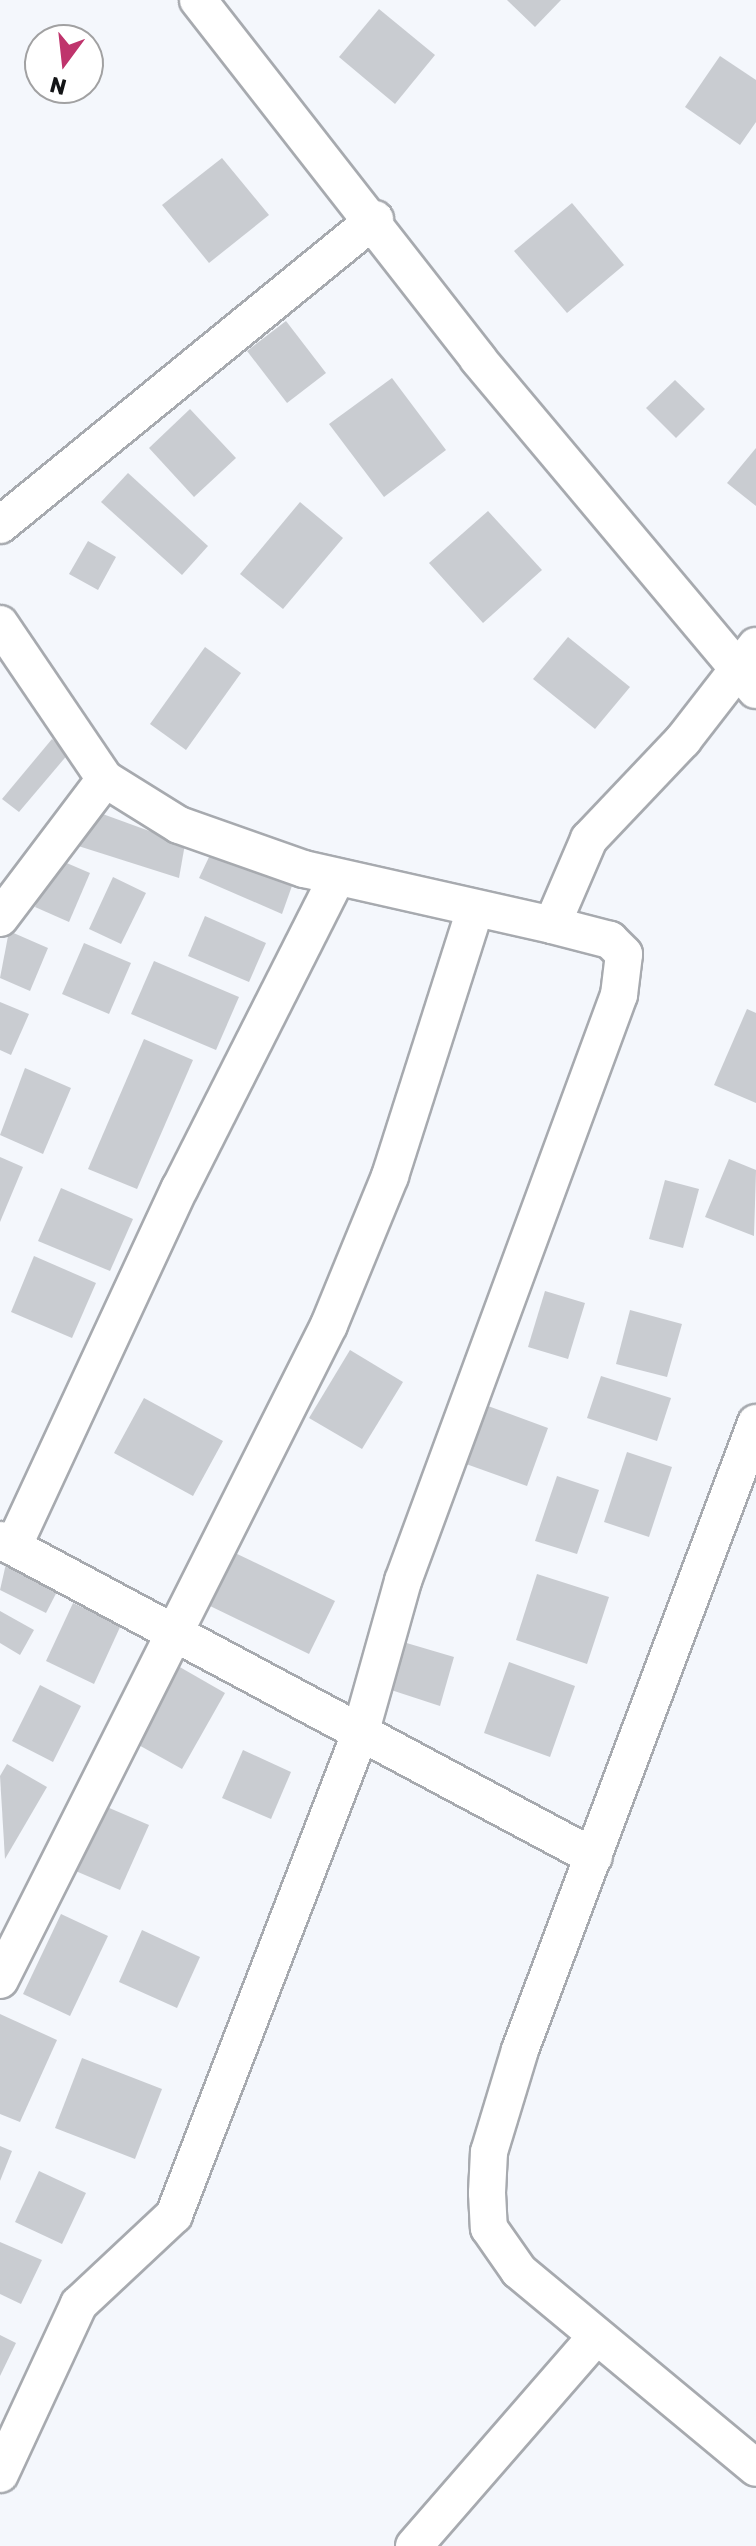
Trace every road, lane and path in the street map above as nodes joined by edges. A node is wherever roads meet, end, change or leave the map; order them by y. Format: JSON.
{"nodes":[{"id":1,"x":198,"y":0,"type":"edge"},
{"id":2,"x":375,"y":219,"type":"junction"},
{"id":3,"x":0,"y":525,"type":"edge"},
{"id":4,"x":0,"y":624,"type":"edge"},
{"id":5,"x":750,"y":668,"type":"edge"},
{"id":6,"x":105,"y":779,"type":"junction"},
{"id":7,"x":337,"y":877,"type":"junction"},
{"id":8,"x":475,"y":910,"type":"junction"},
{"id":9,"x":0,"y":918,"type":"edge"},
{"id":10,"x":552,"y":925,"type":"junction"},
{"id":11,"x":756,"y":1423,"type":"edge"},
{"id":12,"x":6,"y":1544,"type":"edge"},
{"id":13,"x":177,"y":1636,"type":"junction"},
{"id":14,"x":360,"y":1734,"type":"junction"},
{"id":15,"x":594,"y":1857,"type":"junction"},
{"id":16,"x":0,"y":1980,"type":"edge"},
{"id":17,"x":596,"y":2337,"type":"junction"},
{"id":18,"x":756,"y":2468,"type":"edge"},
{"id":19,"x":0,"y":2474,"type":"edge"},
{"id":20,"x":414,"y":2546,"type":"edge"}],
"edges":[{"from":1,"to":2,"type":"street"},
{"from":2,"to":3,"type":"street"},
{"from":2,"to":5,"type":"street"},
{"from":4,"to":6,"type":"street"},
{"from":5,"to":10,"type":"street"},
{"from":6,"to":7,"type":"street"},
{"from":6,"to":9,"type":"street"},
{"from":7,"to":8,"type":"street"},
{"from":7,"to":12,"type":"street"},
{"from":8,"to":10,"type":"street"},
{"from":8,"to":13,"type":"street"},
{"from":10,"to":14,"type":"street"},
{"from":11,"to":15,"type":"street"},
{"from":12,"to":13,"type":"street"},
{"from":13,"to":14,"type":"street"},
{"from":13,"to":16,"type":"street"},
{"from":14,"to":15,"type":"street"},
{"from":14,"to":19,"type":"street"},
{"from":15,"to":17,"type":"street"},
{"from":17,"to":18,"type":"street"},
{"from":17,"to":20,"type":"street"}]}
